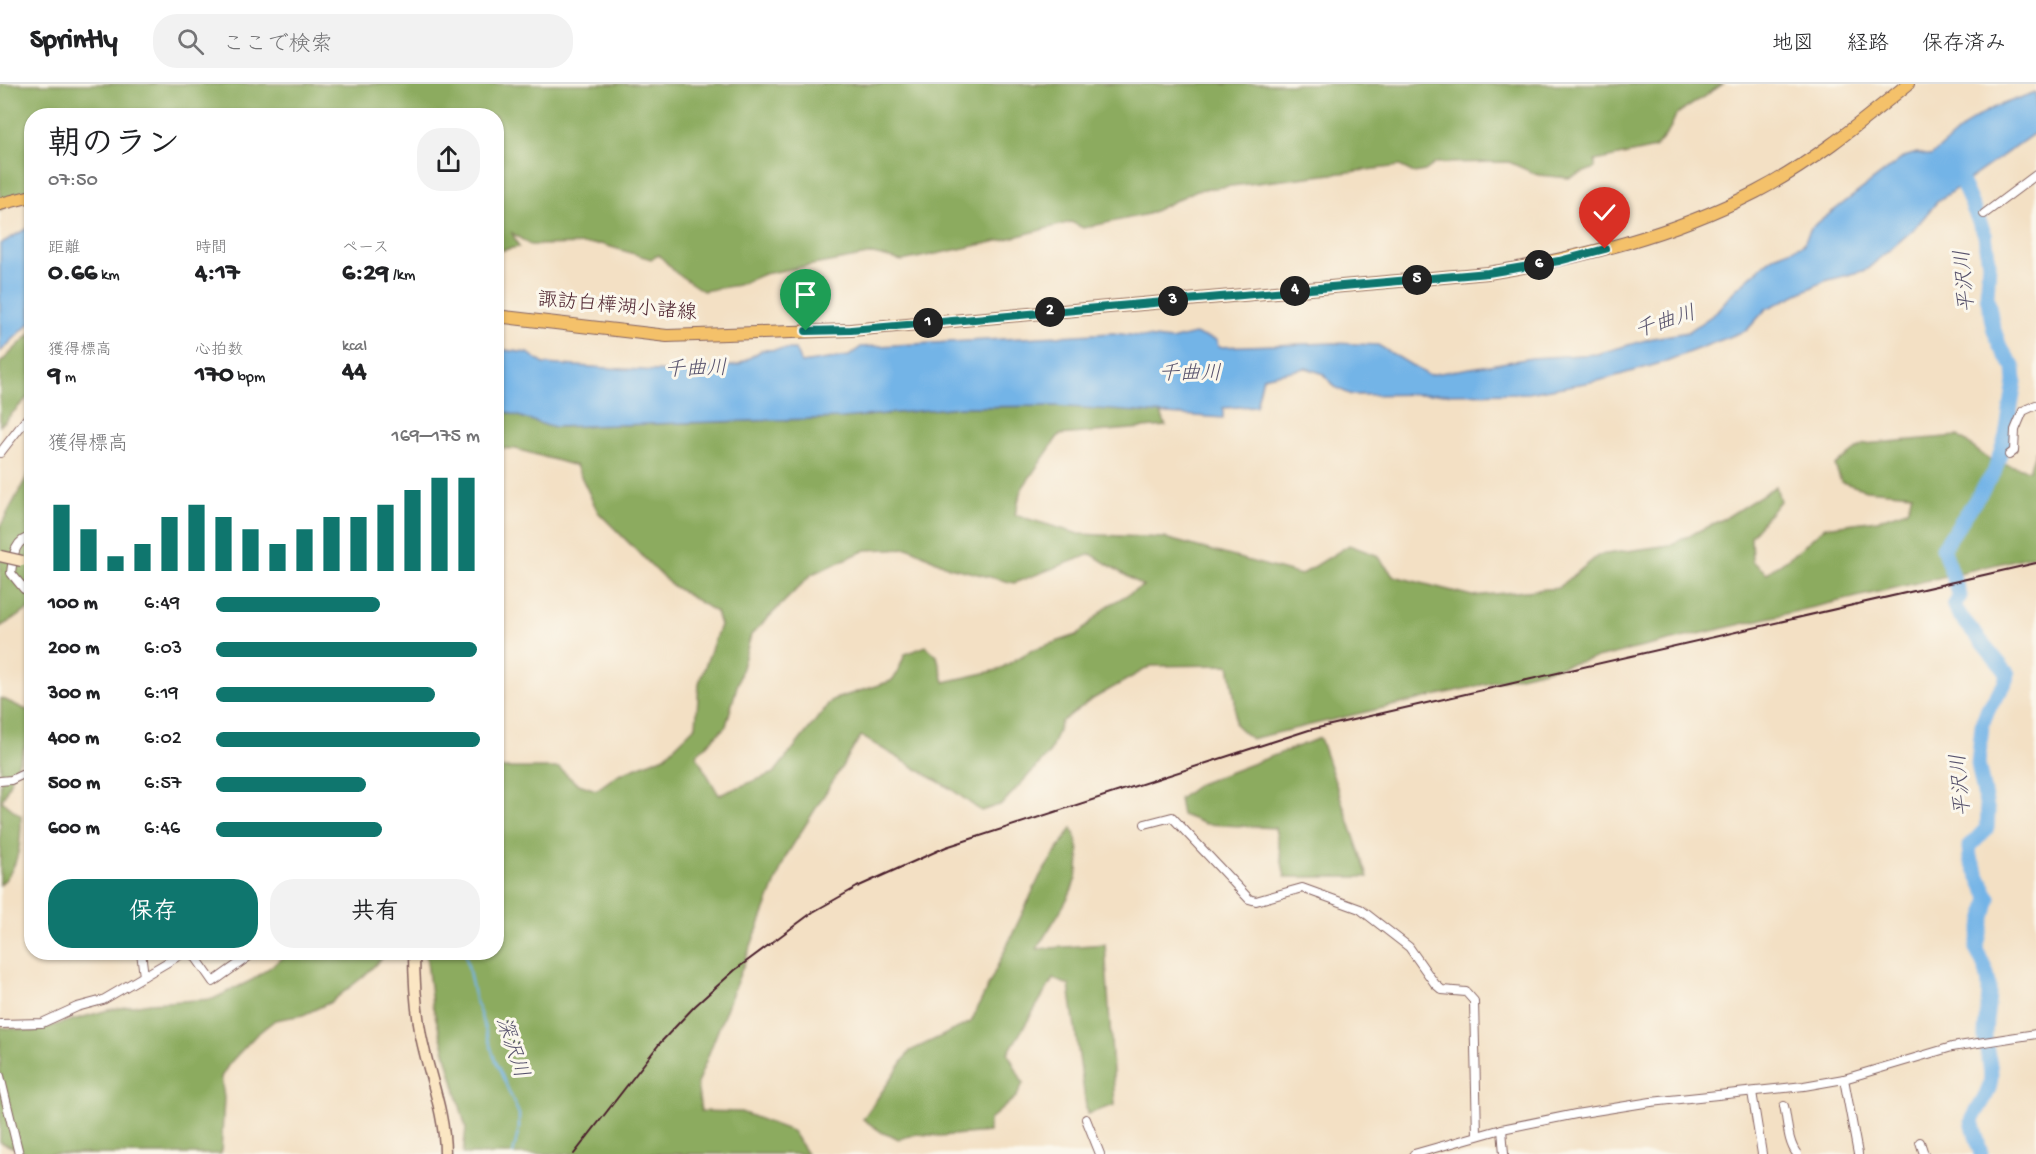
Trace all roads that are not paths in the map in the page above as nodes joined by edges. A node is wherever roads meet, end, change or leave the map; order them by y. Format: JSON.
{"nodes":[{"id":1,"x":1908,"y":84,"type":"edge"},
{"id":2,"x":2036,"y":175,"type":"edge"},
{"id":3,"x":24,"y":198,"type":"edge"},
{"id":4,"x":1,"y":203,"type":"edge"},
{"id":5,"x":1984,"y":214,"type":"dead end"},
{"id":6,"x":504,"y":317,"type":"edge"},
{"id":7,"x":2036,"y":405,"type":"edge"},
{"id":8,"x":24,"y":422,"type":"edge"},
{"id":9,"x":0,"y":453,"type":"edge"},
{"id":10,"x":2009,"y":455,"type":"dead end"},
{"id":11,"x":24,"y":540,"type":"edge"},
{"id":12,"x":0,"y":556,"type":"edge"},
{"id":13,"x":24,"y":561,"type":"edge"},
{"id":14,"x":24,"y":589,"type":"edge"},
{"id":15,"x":24,"y":774,"type":"edge"},
{"id":16,"x":0,"y":781,"type":"edge"},
{"id":17,"x":1145,"y":824,"type":"dead end"},
{"id":18,"x":142,"y":960,"type":"edge"},
{"id":19,"x":172,"y":960,"type":"edge"},
{"id":20,"x":198,"y":960,"type":"edge"},
{"id":21,"x":244,"y":960,"type":"edge"},
{"id":22,"x":414,"y":960,"type":"edge"},
{"id":23,"x":144,"y":976,"type":"junction"},
{"id":24,"x":0,"y":1024,"type":"edge"},
{"id":25,"x":2036,"y":1034,"type":"edge"},
{"id":26,"x":0,"y":1076,"type":"edge"},
{"id":27,"x":1844,"y":1079,"type":"junction"},
{"id":28,"x":1752,"y":1092,"type":"junction"},
{"id":29,"x":1784,"y":1106,"type":"dead end"},
{"id":30,"x":1086,"y":1119,"type":"dead end"},
{"id":31,"x":1502,"y":1129,"type":"junction"},
{"id":32,"x":1477,"y":1135,"type":"junction"},
{"id":33,"x":1920,"y":1142,"type":"dead end"},
{"id":34,"x":19,"y":1154,"type":"edge"},
{"id":35,"x":446,"y":1154,"type":"edge"},
{"id":36,"x":1100,"y":1154,"type":"edge"},
{"id":37,"x":1414,"y":1154,"type":"edge"},
{"id":38,"x":1504,"y":1154,"type":"edge"},
{"id":39,"x":1762,"y":1154,"type":"edge"},
{"id":40,"x":1797,"y":1154,"type":"edge"},
{"id":41,"x":1858,"y":1154,"type":"edge"},
{"id":42,"x":1924,"y":1154,"type":"edge"}],
"edges":[{"from":1,"to":6,"type":"main road","name":"諏訪白樺湖小諸線"},
{"from":2,"to":5,"type":"street"},
{"from":3,"to":4,"type":"main road"},
{"from":7,"to":10,"type":"street"},
{"from":8,"to":9,"type":"street"},
{"from":11,"to":14,"type":"street"},
{"from":12,"to":13,"type":"street","bridge":true},
{"from":15,"to":16,"type":"street"},
{"from":17,"to":32,"type":"street"},
{"from":18,"to":23,"type":"street"},
{"from":19,"to":23,"type":"street"},
{"from":20,"to":21,"type":"street"},
{"from":22,"to":35,"type":"street"},
{"from":23,"to":24,"type":"street"},
{"from":25,"to":27,"type":"street"},
{"from":26,"to":34,"type":"street"},
{"from":27,"to":28,"type":"street"},
{"from":27,"to":41,"type":"street"},
{"from":28,"to":31,"type":"street"},
{"from":28,"to":39,"type":"street"},
{"from":29,"to":40,"type":"street"},
{"from":30,"to":36,"type":"street"},
{"from":31,"to":32,"type":"street"},
{"from":31,"to":38,"type":"street"},
{"from":32,"to":37,"type":"street"},
{"from":33,"to":42,"type":"street"}]}
